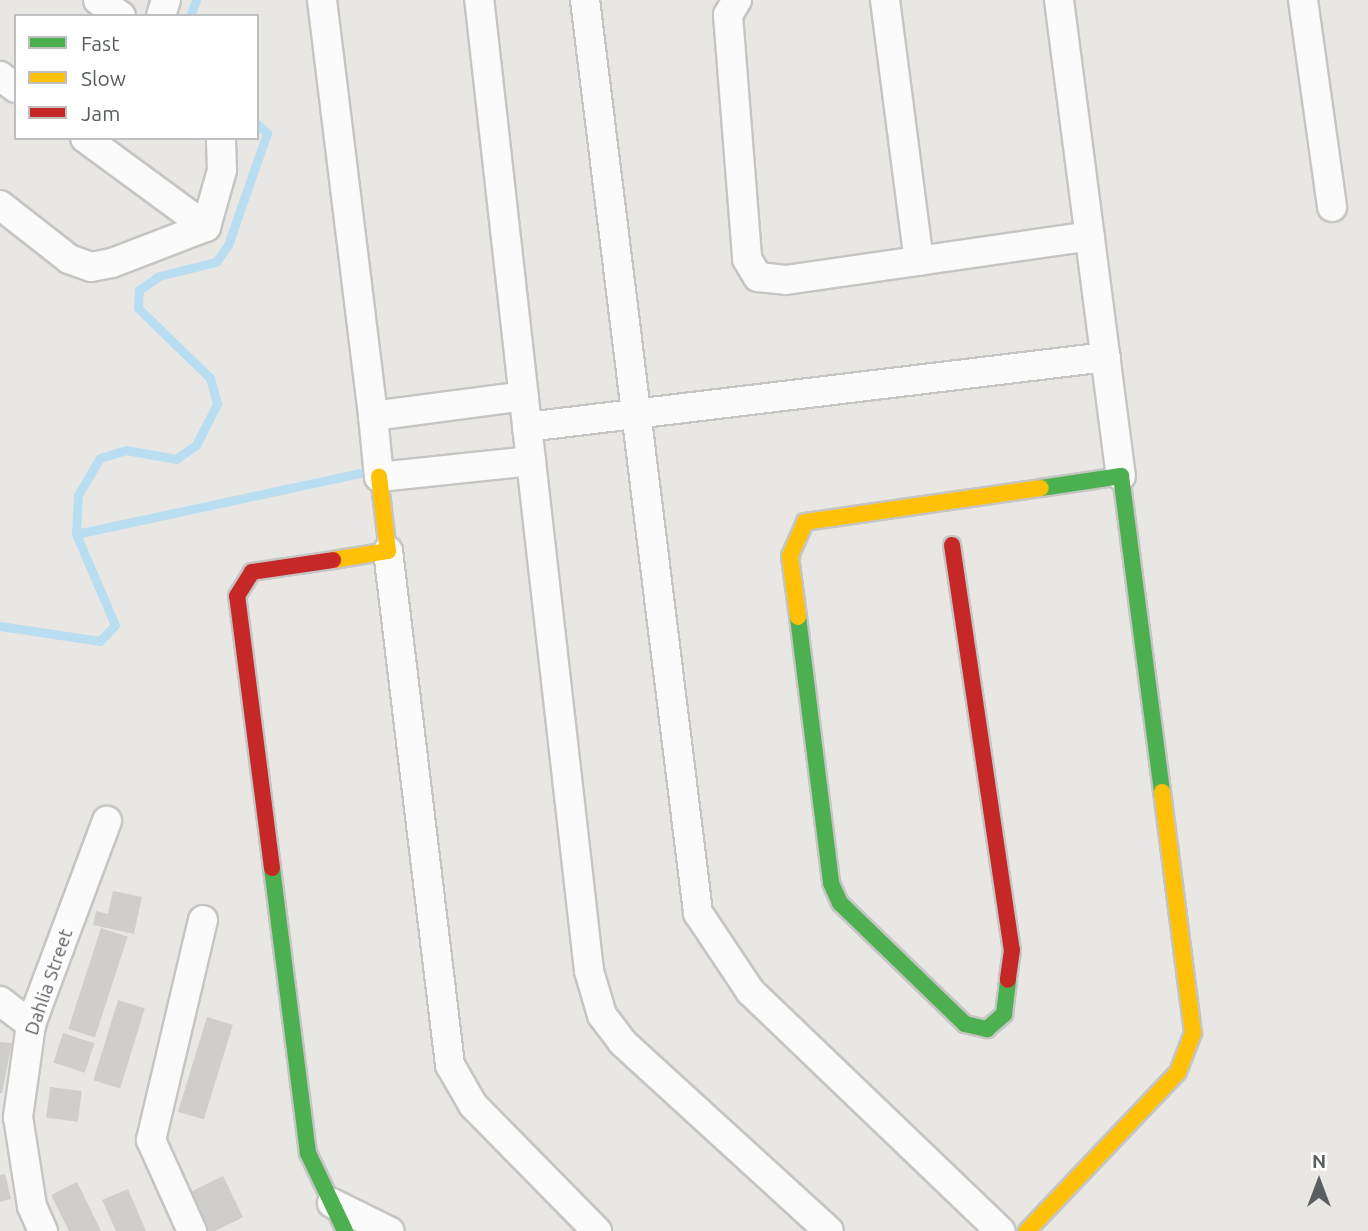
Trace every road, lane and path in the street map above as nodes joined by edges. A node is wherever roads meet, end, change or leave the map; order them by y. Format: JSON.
{"nodes":[{"id":1,"x":98,"y":0,"type":"edge"},
{"id":2,"x":322,"y":0,"type":"edge"},
{"id":3,"x":479,"y":0,"type":"edge"},
{"id":4,"x":585,"y":0,"type":"edge"},
{"id":5,"x":737,"y":0,"type":"edge"},
{"id":6,"x":885,"y":0,"type":"edge"},
{"id":7,"x":1059,"y":0,"type":"edge"},
{"id":8,"x":1303,"y":0,"type":"edge"},
{"id":9,"x":118,"y":14,"type":"edge"},
{"id":10,"x":88,"y":140,"type":"edge"},
{"id":11,"x":222,"y":140,"type":"edge"},
{"id":12,"x":0,"y":205,"type":"edge"},
{"id":13,"x":1332,"y":207,"type":"dead end"},
{"id":14,"x":206,"y":227,"type":"junction"},
{"id":15,"x":1090,"y":236,"type":"junction"},
{"id":16,"x":919,"y":261,"type":"junction"},
{"id":17,"x":1105,"y":357,"type":"junction"},
{"id":18,"x":524,"y":396,"type":"junction"},
{"id":19,"x":636,"y":414,"type":"junction"},
{"id":20,"x":373,"y":416,"type":"junction"},
{"id":21,"x":527,"y":427,"type":"junction"},
{"id":22,"x":531,"y":461,"type":"junction"},
{"id":23,"x":1121,"y":476,"type":"junction"},
{"id":24,"x":379,"y":477,"type":"junction"},
{"id":25,"x":952,"y":545,"type":"dead end"},
{"id":26,"x":388,"y":551,"type":"junction"},
{"id":27,"x":107,"y":821,"type":"dead end"},
{"id":28,"x":203,"y":920,"type":"dead end"},
{"id":29,"x":0,"y":1002,"type":"edge"},
{"id":30,"x":31,"y":1024,"type":"junction"},
{"id":31,"x":332,"y":1203,"type":"junction"},
{"id":32,"x":814,"y":1226,"type":"edge"},
{"id":33,"x":43,"y":1231,"type":"edge"},
{"id":34,"x":192,"y":1231,"type":"edge"},
{"id":35,"x":345,"y":1231,"type":"edge"},
{"id":36,"x":389,"y":1231,"type":"edge"},
{"id":37,"x":597,"y":1231,"type":"edge"},
{"id":38,"x":1000,"y":1231,"type":"edge"},
{"id":39,"x":1027,"y":1231,"type":"edge"}],
"edges":[{"from":1,"to":9,"type":"street"},
{"from":2,"to":20,"type":"street"},
{"from":3,"to":18,"type":"street"},
{"from":4,"to":19,"type":"street"},
{"from":5,"to":16,"type":"street"},
{"from":6,"to":16,"type":"street"},
{"from":7,"to":15,"type":"street"},
{"from":8,"to":13,"type":"street"},
{"from":10,"to":14,"type":"street"},
{"from":11,"to":14,"type":"street"},
{"from":12,"to":14,"type":"street"},
{"from":15,"to":16,"type":"street"},
{"from":15,"to":17,"type":"street"},
{"from":17,"to":19,"type":"street"},
{"from":17,"to":23,"type":"street"},
{"from":18,"to":20,"type":"street"},
{"from":18,"to":21,"type":"street"},
{"from":19,"to":21,"type":"street"},
{"from":19,"to":38,"type":"street"},
{"from":20,"to":24,"type":"street"},
{"from":21,"to":22,"type":"street"},
{"from":22,"to":24,"type":"street"},
{"from":22,"to":32,"type":"street"},
{"from":23,"to":25,"type":"street"},
{"from":23,"to":39,"type":"street"},
{"from":24,"to":26,"type":"street"},
{"from":26,"to":31,"type":"street"},
{"from":26,"to":37,"type":"street"},
{"from":27,"to":30,"type":"street","name":"Dahlia Street"},
{"from":28,"to":34,"type":"street"},
{"from":29,"to":30,"type":"street"},
{"from":30,"to":33,"type":"street","name":"Dahlia Street"},
{"from":31,"to":35,"type":"street"},
{"from":31,"to":36,"type":"street"}]}
